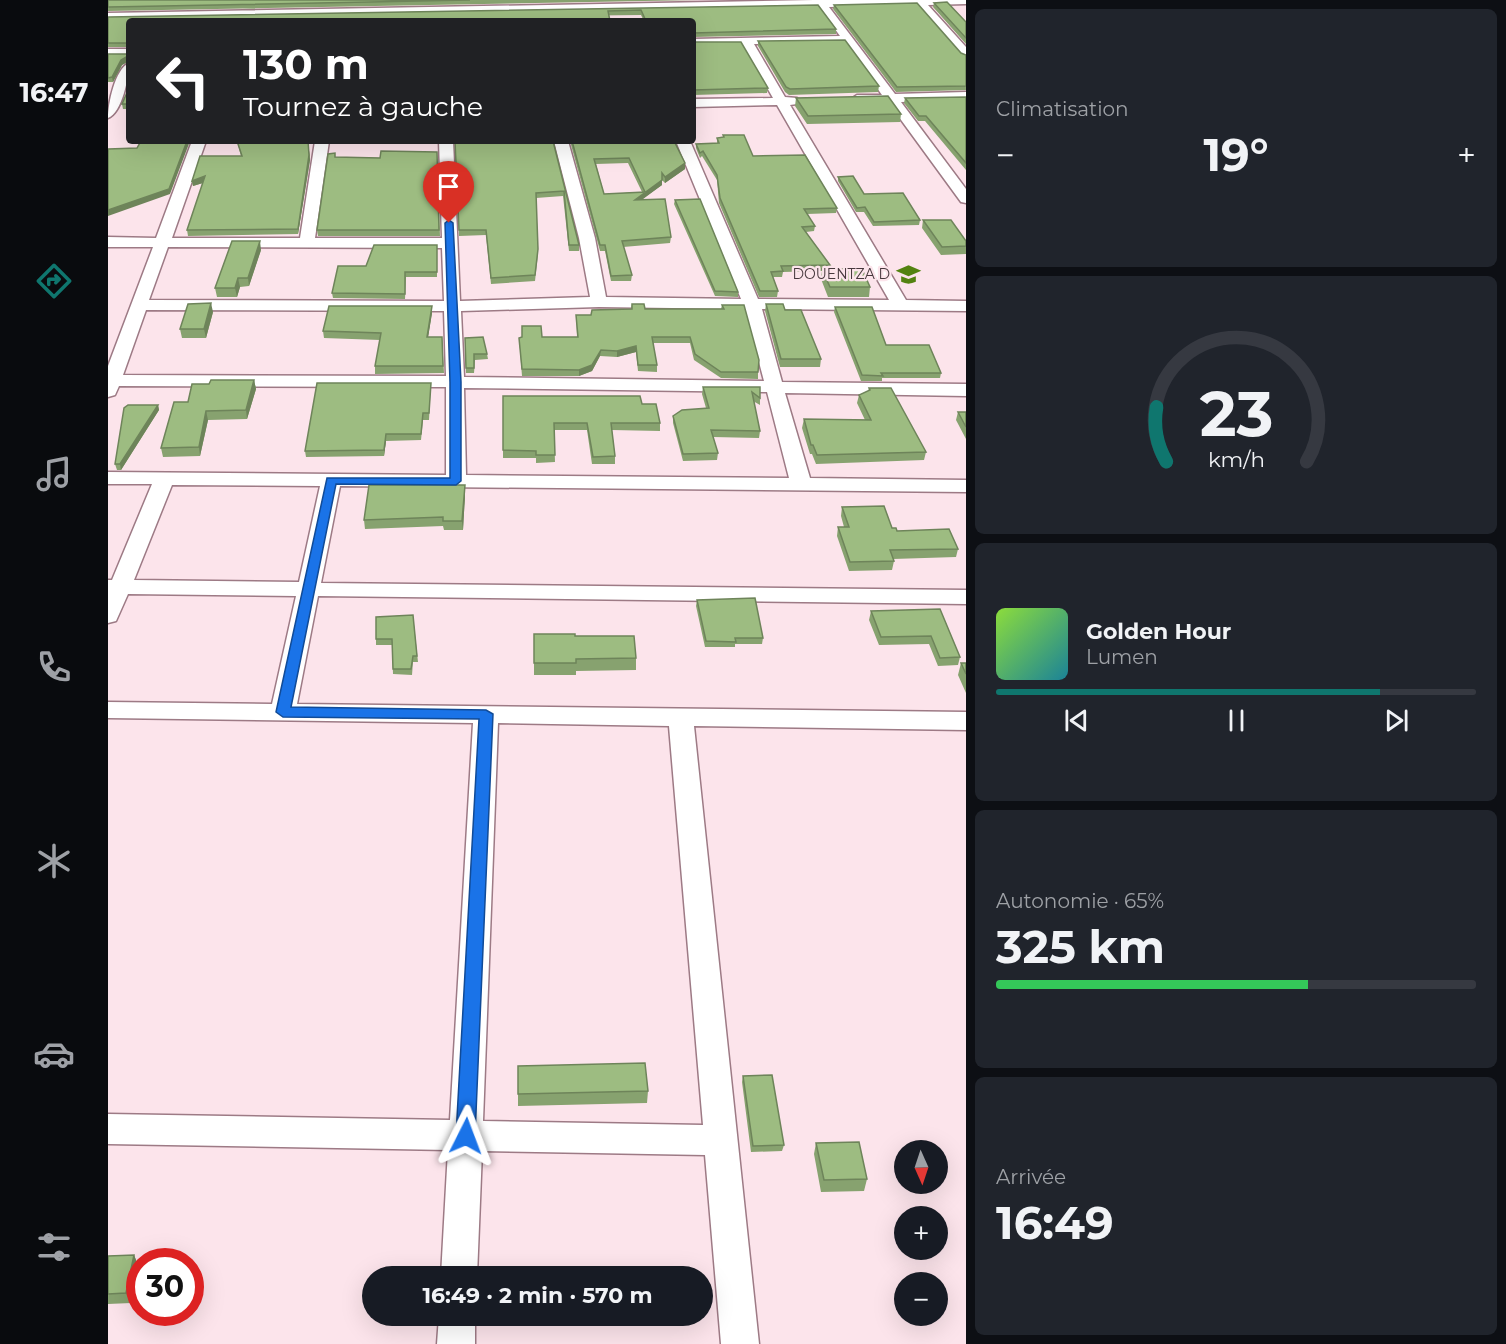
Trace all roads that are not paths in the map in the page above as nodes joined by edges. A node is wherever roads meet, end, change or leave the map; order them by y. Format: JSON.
{"nodes":[{"id":1,"x":919,"y":1,"type":"edge"},
{"id":2,"x":966,"y":1,"type":"edge"},
{"id":3,"x":820,"y":2,"type":"edge"},
{"id":4,"x":630,"y":6,"type":"junction"},
{"id":5,"x":440,"y":10,"type":"edge"},
{"id":6,"x":108,"y":16,"type":"edge"},
{"id":7,"x":244,"y":17,"type":"edge"},
{"id":8,"x":634,"y":18,"type":"edge"},
{"id":9,"x":849,"y":39,"type":"junction"},
{"id":10,"x":746,"y":41,"type":"junction"},
{"id":11,"x":696,"y":42,"type":"edge"},
{"id":12,"x":108,"y":53,"type":"edge"},
{"id":13,"x":126,"y":53,"type":"edge"},
{"id":14,"x":966,"y":54,"type":"edge"},
{"id":15,"x":126,"y":76,"type":"edge"},
{"id":16,"x":966,"y":96,"type":"edge"},
{"id":17,"x":893,"y":98,"type":"junction"},
{"id":18,"x":848,"y":99,"type":"edge"},
{"id":19,"x":781,"y":101,"type":"junction"},
{"id":20,"x":803,"y":101,"type":"edge"},
{"id":21,"x":696,"y":103,"type":"edge"},
{"id":22,"x":112,"y":116,"type":"edge"},
{"id":23,"x":198,"y":144,"type":"edge"},
{"id":24,"x":321,"y":144,"type":"edge"},
{"id":25,"x":446,"y":144,"type":"edge"},
{"id":26,"x":562,"y":144,"type":"edge"},
{"id":27,"x":684,"y":144,"type":"edge"},
{"id":28,"x":966,"y":199,"type":"edge"},
{"id":29,"x":108,"y":242,"type":"edge"},
{"id":30,"x":162,"y":242,"type":"junction"},
{"id":31,"x":307,"y":242,"type":"junction"},
{"id":32,"x":450,"y":243,"type":"junction"},
{"id":33,"x":599,"y":302,"type":"junction"},
{"id":34,"x":752,"y":304,"type":"junction"},
{"id":35,"x":140,"y":305,"type":"junction"},
{"id":36,"x":900,"y":305,"type":"junction"},
{"id":37,"x":451,"y":306,"type":"junction"},
{"id":38,"x":966,"y":306,"type":"edge"},
{"id":39,"x":455,"y":382,"type":"junction"},
{"id":40,"x":109,"y":384,"type":"edge"},
{"id":41,"x":775,"y":388,"type":"junction"},
{"id":42,"x":966,"y":390,"type":"edge"},
{"id":43,"x":108,"y":478,"type":"edge"},
{"id":44,"x":164,"y":478,"type":"junction"},
{"id":45,"x":331,"y":480,"type":"junction"},
{"id":46,"x":456,"y":481,"type":"junction"},
{"id":47,"x":801,"y":484,"type":"junction"},
{"id":48,"x":966,"y":486,"type":"edge"},
{"id":49,"x":114,"y":587,"type":"edge"},
{"id":50,"x":309,"y":590,"type":"junction"},
{"id":51,"x":966,"y":597,"type":"edge"},
{"id":52,"x":108,"y":616,"type":"edge"},
{"id":53,"x":108,"y":710,"type":"edge"},
{"id":54,"x":283,"y":712,"type":"junction"},
{"id":55,"x":486,"y":714,"type":"junction"},
{"id":56,"x":681,"y":717,"type":"junction"},
{"id":57,"x":966,"y":721,"type":"edge"},
{"id":58,"x":108,"y":1129,"type":"edge"},
{"id":59,"x":466,"y":1136,"type":"junction"},
{"id":60,"x":721,"y":1140,"type":"junction"},
{"id":61,"x":460,"y":1266,"type":"edge"},
{"id":62,"x":457,"y":1326,"type":"edge"},
{"id":63,"x":456,"y":1344,"type":"edge"},
{"id":64,"x":740,"y":1344,"type":"edge"}],
"edges":[{"from":1,"to":2,"type":"street"},
{"from":1,"to":3,"type":"street"},
{"from":1,"to":14,"type":"street"},
{"from":3,"to":4,"type":"street"},
{"from":3,"to":9,"type":"street"},
{"from":4,"to":5,"type":"street"},
{"from":4,"to":8,"type":"street"},
{"from":5,"to":7,"type":"street"},
{"from":6,"to":7,"type":"street"},
{"from":9,"to":10,"type":"street"},
{"from":9,"to":17,"type":"street"},
{"from":10,"to":11,"type":"street"},
{"from":10,"to":19,"type":"street"},
{"from":12,"to":13,"type":"street"},
{"from":15,"to":22,"type":"street"},
{"from":16,"to":17,"type":"street"},
{"from":17,"to":18,"type":"street"},
{"from":17,"to":28,"type":"street"},
{"from":19,"to":20,"type":"street"},
{"from":19,"to":21,"type":"street"},
{"from":19,"to":36,"type":"street"},
{"from":23,"to":30,"type":"street"},
{"from":24,"to":31,"type":"street"},
{"from":25,"to":32,"type":"street"},
{"from":26,"to":33,"type":"street"},
{"from":27,"to":34,"type":"street"},
{"from":29,"to":30,"type":"street"},
{"from":30,"to":31,"type":"street"},
{"from":30,"to":35,"type":"street"},
{"from":31,"to":32,"type":"street"},
{"from":32,"to":37,"type":"street"},
{"from":33,"to":34,"type":"street"},
{"from":33,"to":37,"type":"street"},
{"from":34,"to":36,"type":"street"},
{"from":34,"to":41,"type":"street"},
{"from":35,"to":37,"type":"street"},
{"from":35,"to":40,"type":"street"},
{"from":36,"to":38,"type":"street"},
{"from":37,"to":39,"type":"street"},
{"from":39,"to":40,"type":"street"},
{"from":39,"to":41,"type":"street"},
{"from":39,"to":46,"type":"street"},
{"from":41,"to":42,"type":"street"},
{"from":41,"to":47,"type":"street"},
{"from":43,"to":44,"type":"street"},
{"from":44,"to":45,"type":"street"},
{"from":44,"to":49,"type":"street"},
{"from":45,"to":46,"type":"street"},
{"from":45,"to":50,"type":"street"},
{"from":46,"to":47,"type":"street"},
{"from":47,"to":48,"type":"street"},
{"from":49,"to":50,"type":"street"},
{"from":49,"to":52,"type":"street"},
{"from":50,"to":51,"type":"street"},
{"from":50,"to":54,"type":"street"},
{"from":53,"to":54,"type":"street"},
{"from":54,"to":55,"type":"street"},
{"from":55,"to":56,"type":"street"},
{"from":55,"to":59,"type":"street"},
{"from":56,"to":57,"type":"street"},
{"from":56,"to":60,"type":"street"},
{"from":58,"to":59,"type":"street"},
{"from":59,"to":60,"type":"street"},
{"from":59,"to":61,"type":"street"},
{"from":60,"to":64,"type":"street"},
{"from":62,"to":63,"type":"street"}]}
